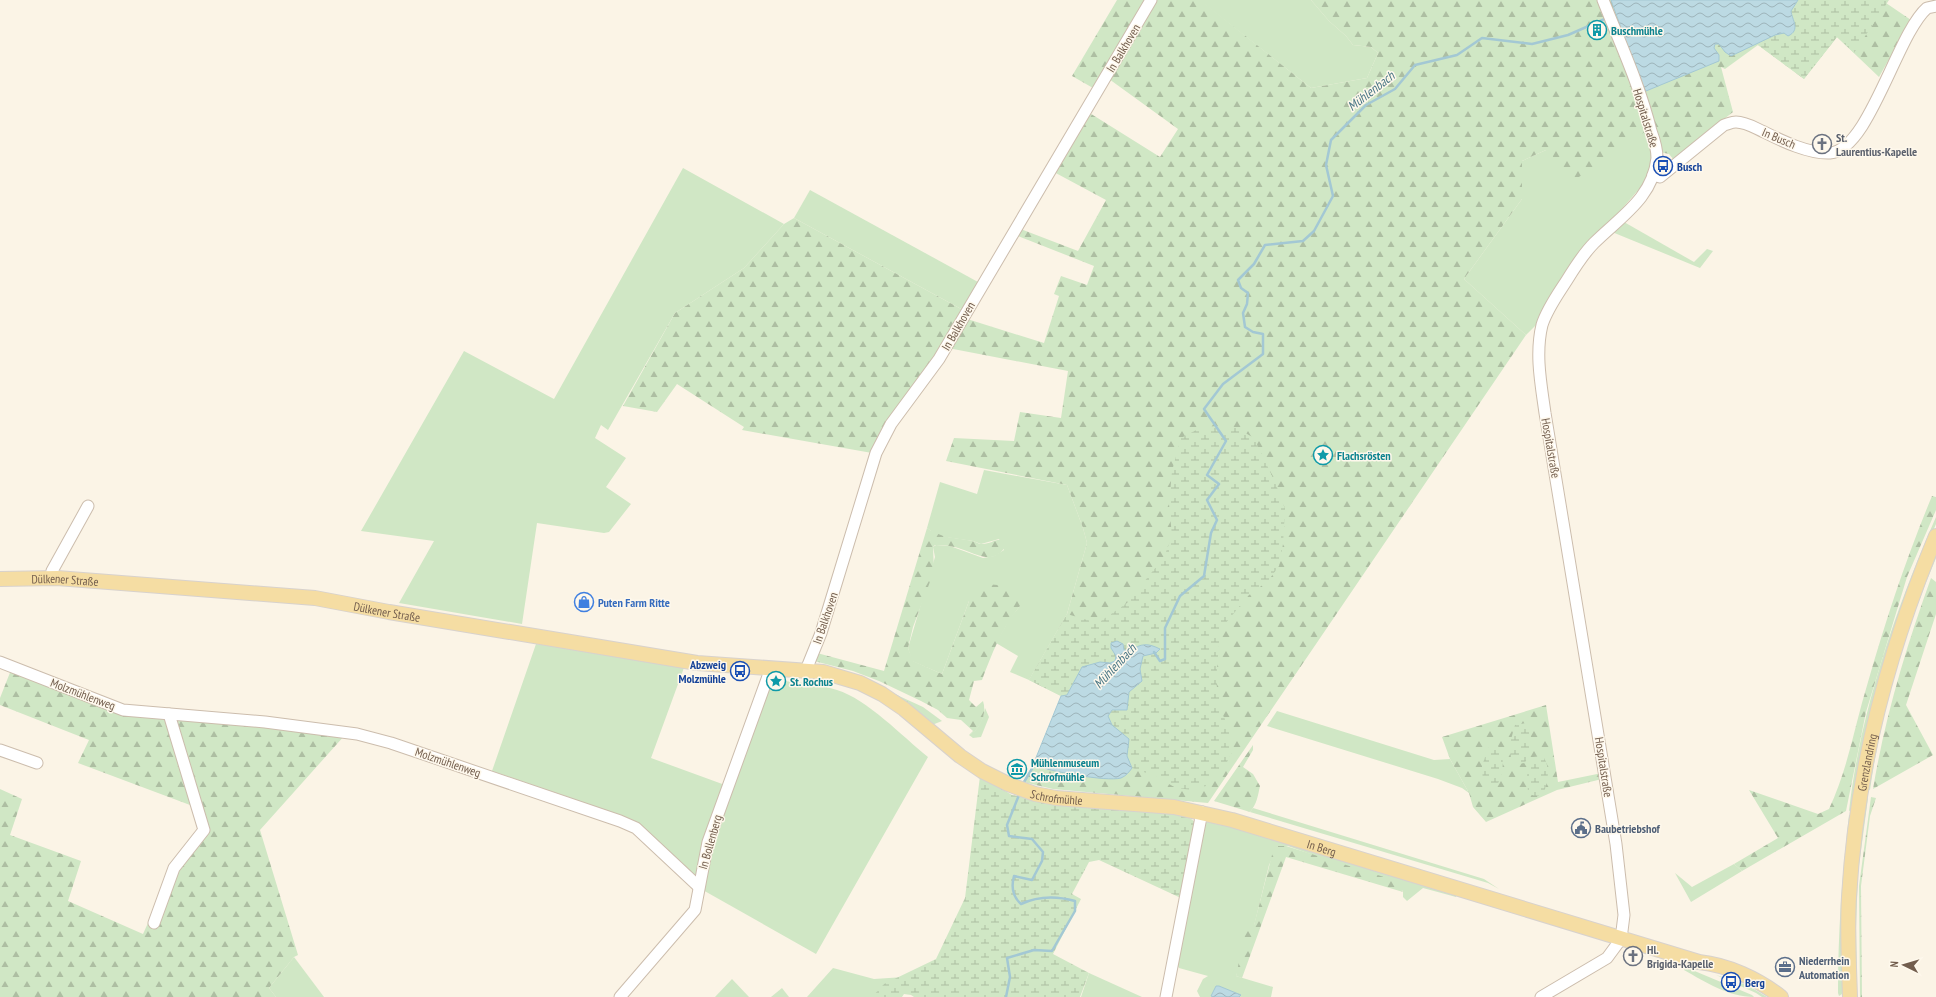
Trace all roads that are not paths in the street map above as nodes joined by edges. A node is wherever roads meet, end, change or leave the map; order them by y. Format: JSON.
{"nodes":[{"id":1,"x":1151,"y":0,"type":"edge"},
{"id":2,"x":1603,"y":0,"type":"edge"},
{"id":3,"x":1936,"y":6,"type":"edge"},
{"id":4,"x":1657,"y":157,"type":"junction"},
{"id":5,"x":1676,"y":164,"type":"junction"},
{"id":6,"x":1653,"y":175,"type":"junction"},
{"id":7,"x":88,"y":506,"type":"dead end"},
{"id":8,"x":1936,"y":536,"type":"edge"},
{"id":9,"x":51,"y":578,"type":"junction"},
{"id":10,"x":0,"y":579,"type":"edge"},
{"id":11,"x":0,"y":662,"type":"edge"},
{"id":12,"x":771,"y":668,"type":"junction"},
{"id":13,"x":806,"y":670,"type":"junction"},
{"id":14,"x":169,"y":714,"type":"junction"},
{"id":15,"x":0,"y":750,"type":"edge"},
{"id":16,"x":37,"y":763,"type":"dead end"},
{"id":17,"x":1202,"y":812,"type":"junction"},
{"id":18,"x":698,"y":886,"type":"junction"},
{"id":19,"x":154,"y":923,"type":"dead end"},
{"id":20,"x":1621,"y":939,"type":"junction"},
{"id":21,"x":1699,"y":962,"type":"junction"},
{"id":22,"x":620,"y":997,"type":"edge"},
{"id":23,"x":1166,"y":997,"type":"edge"},
{"id":24,"x":1541,"y":997,"type":"edge"},
{"id":25,"x":1771,"y":997,"type":"edge"},
{"id":26,"x":1781,"y":997,"type":"edge"},
{"id":27,"x":1850,"y":997,"type":"edge"}],
"edges":[{"from":1,"to":13,"type":"street","name":"In Balkhoven"},
{"from":2,"to":4,"type":"street","name":"Hospitalstraße"},
{"from":3,"to":5,"type":"street","name":"In Busch"},
{"from":4,"to":5,"type":"street"},
{"from":4,"to":6,"type":"street","name":"Hospitalstraße"},
{"from":5,"to":6,"type":"street","name":"In Busch"},
{"from":6,"to":20,"type":"street","name":"Hospitalstraße"},
{"from":7,"to":9,"type":"street"},
{"from":8,"to":27,"type":"main road","name":"Grenzlandring"},
{"from":9,"to":10,"type":"main road","name":"Dülkener Straße"},
{"from":9,"to":12,"type":"main road","name":"Dülkener Straße"},
{"from":11,"to":14,"type":"street","name":"Molzmühlenweg"},
{"from":12,"to":13,"type":"main road","name":"Dülkener Straße"},
{"from":12,"to":18,"type":"street","name":"In Bollenberg"},
{"from":13,"to":17,"type":"main road","name":"Schrofmühle"},
{"from":14,"to":18,"type":"street","name":"Molzmühlenweg"},
{"from":14,"to":19,"type":"street"},
{"from":15,"to":16,"type":"street"},
{"from":17,"to":20,"type":"main road","name":"In Berg"},
{"from":17,"to":23,"type":"street"},
{"from":18,"to":22,"type":"street","name":"In Bollenberg"},
{"from":20,"to":21,"type":"main road","name":"In Berg"},
{"from":20,"to":24,"type":"street"},
{"from":21,"to":25,"type":"main road","name":"In Berg"},
{"from":21,"to":26,"type":"main road","name":"In Berg"}]}
